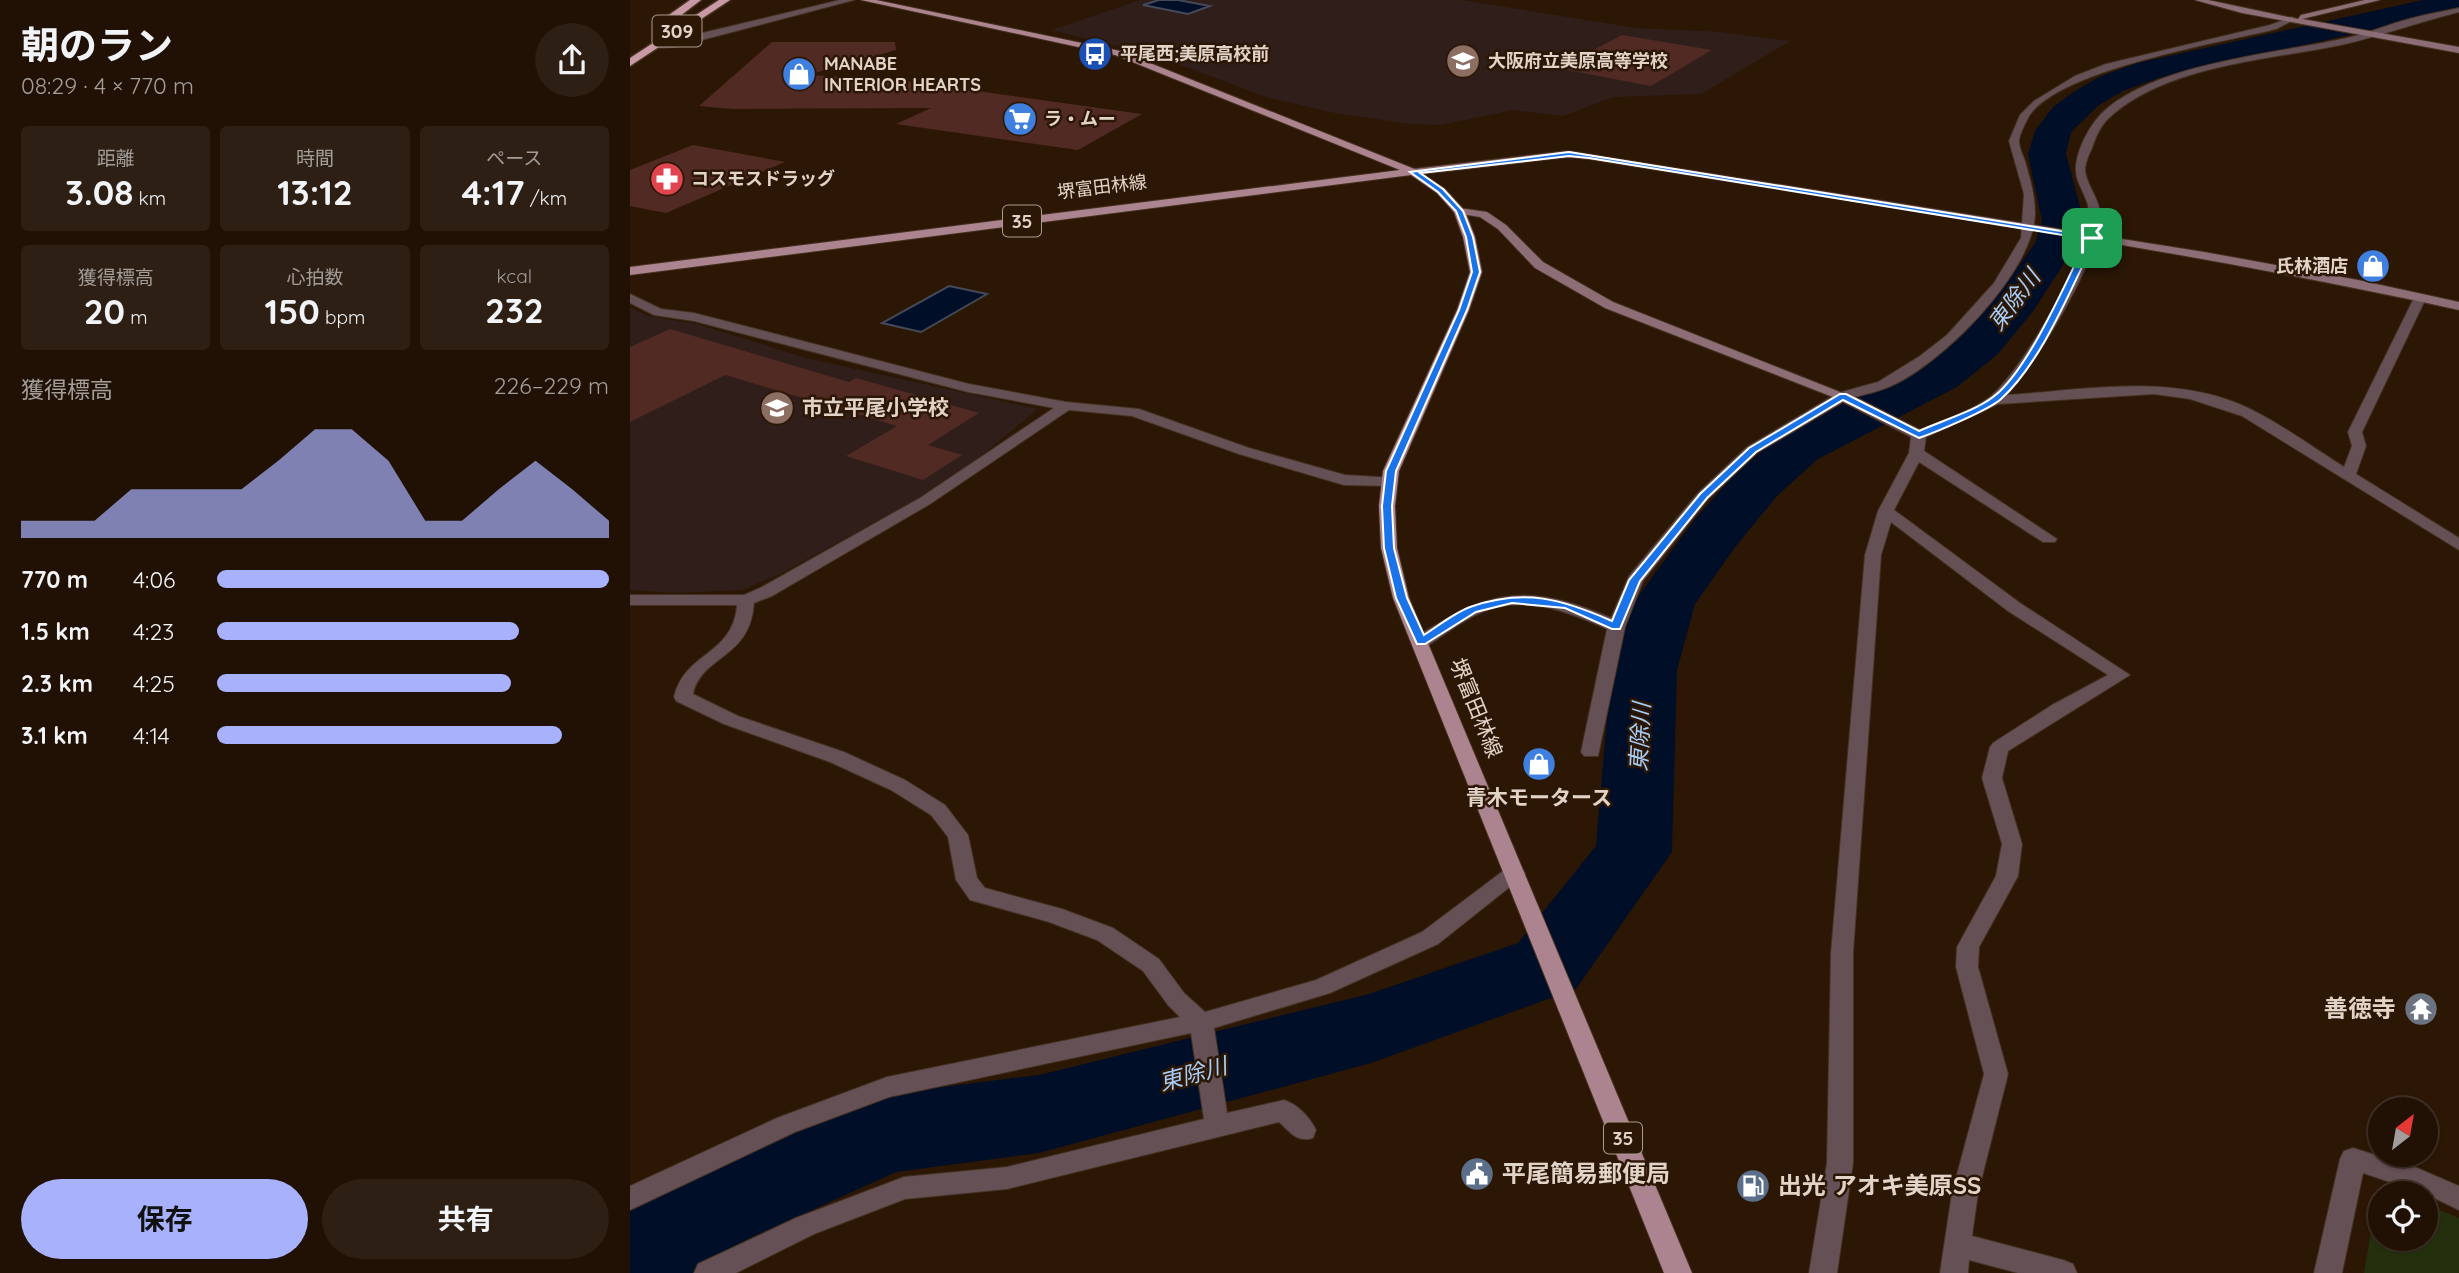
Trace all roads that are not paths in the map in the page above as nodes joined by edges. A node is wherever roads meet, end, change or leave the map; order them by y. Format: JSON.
{"nodes":[{"id":1,"x":696,"y":0,"type":"edge"},
{"id":2,"x":725,"y":0,"type":"edge"},
{"id":3,"x":850,"y":0,"type":"edge"},
{"id":4,"x":865,"y":0,"type":"edge"},
{"id":5,"x":2199,"y":0,"type":"edge"},
{"id":6,"x":2376,"y":0,"type":"edge"},
{"id":7,"x":2459,"y":10,"type":"edge"},
{"id":8,"x":2292,"y":19,"type":"junction"},
{"id":9,"x":652,"y":31,"type":"dead end"},
{"id":10,"x":2368,"y":34,"type":"junction"},
{"id":11,"x":656,"y":46,"type":"junction"},
{"id":12,"x":2459,"y":50,"type":"edge"},
{"id":13,"x":630,"y":63,"type":"edge"},
{"id":14,"x":1413,"y":172,"type":"junction"},
{"id":15,"x":1459,"y":211,"type":"junction"},
{"id":16,"x":2034,"y":228,"type":"junction"},
{"id":17,"x":2087,"y":237,"type":"junction"},
{"id":18,"x":630,"y":271,"type":"edge"},
{"id":19,"x":630,"y":298,"type":"edge"},
{"id":20,"x":2420,"y":298,"type":"junction"},
{"id":21,"x":2459,"y":306,"type":"edge"},
{"id":22,"x":1843,"y":396,"type":"junction"},
{"id":23,"x":1996,"y":400,"type":"junction"},
{"id":24,"x":1066,"y":406,"type":"junction"},
{"id":25,"x":1914,"y":439,"type":"junction"},
{"id":26,"x":2348,"y":476,"type":"junction"},
{"id":27,"x":1390,"y":481,"type":"junction"},
{"id":28,"x":1886,"y":511,"type":"junction"},
{"id":29,"x":2049,"y":539,"type":"dead end"},
{"id":30,"x":2459,"y":545,"type":"edge"},
{"id":31,"x":630,"y":600,"type":"edge"},
{"id":32,"x":746,"y":600,"type":"junction"},
{"id":33,"x":1616,"y":627,"type":"junction"},
{"id":34,"x":1421,"y":642,"type":"junction"},
{"id":35,"x":1591,"y":751,"type":"dead end"},
{"id":36,"x":1517,"y":880,"type":"junction"},
{"id":37,"x":1201,"y":1022,"type":"junction"},
{"id":38,"x":1217,"y":1126,"type":"junction"},
{"id":39,"x":1304,"y":1130,"type":"dead end"},
{"id":40,"x":630,"y":1198,"type":"edge"},
{"id":41,"x":2459,"y":1198,"type":"edge"},
{"id":42,"x":1957,"y":1244,"type":"junction"},
{"id":43,"x":708,"y":1273,"type":"edge"},
{"id":44,"x":1678,"y":1273,"type":"edge"},
{"id":45,"x":1823,"y":1273,"type":"edge"},
{"id":46,"x":1954,"y":1273,"type":"edge"},
{"id":47,"x":2063,"y":1273,"type":"edge"},
{"id":48,"x":2328,"y":1273,"type":"edge"}],
"edges":[{"from":1,"to":9,"type":"highway","number":"309"},
{"from":2,"to":11,"type":"highway","number":"309"},
{"from":3,"to":11,"type":"street"},
{"from":4,"to":14,"type":"main road","name":"堺富田林線","number":"35"},
{"from":5,"to":8,"type":"street"},
{"from":6,"to":8,"type":"street"},
{"from":7,"to":10,"type":"street"},
{"from":8,"to":10,"type":"street"},
{"from":8,"to":16,"type":"street"},
{"from":10,"to":12,"type":"street"},
{"from":10,"to":17,"type":"street"},
{"from":11,"to":13,"type":"highway","number":"309"},
{"from":14,"to":15,"type":"main road","name":"堺富田林線","number":"35"},
{"from":14,"to":16,"type":"street"},
{"from":14,"to":18,"type":"main road","name":"堺富田林線","number":"35"},
{"from":15,"to":22,"type":"street"},
{"from":15,"to":27,"type":"main road","name":"堺富田林線","number":"35"},
{"from":16,"to":17,"type":"street"},
{"from":16,"to":22,"type":"street"},
{"from":17,"to":20,"type":"street"},
{"from":17,"to":23,"type":"street"},
{"from":19,"to":24,"type":"street"},
{"from":20,"to":21,"type":"street"},
{"from":20,"to":26,"type":"street"},
{"from":22,"to":25,"type":"street"},
{"from":22,"to":33,"type":"street"},
{"from":23,"to":25,"type":"street"},
{"from":23,"to":26,"type":"street"},
{"from":24,"to":27,"type":"street"},
{"from":24,"to":32,"type":"street"},
{"from":25,"to":28,"type":"street"},
{"from":25,"to":29,"type":"street"},
{"from":26,"to":30,"type":"street"},
{"from":27,"to":34,"type":"main road","name":"堺富田林線","number":"35"},
{"from":28,"to":42,"type":"street"},
{"from":28,"to":45,"type":"street"},
{"from":31,"to":32,"type":"street"},
{"from":32,"to":37,"type":"street"},
{"from":33,"to":34,"type":"street"},
{"from":33,"to":35,"type":"street"},
{"from":34,"to":36,"type":"main road","name":"堺富田林線","number":"35"},
{"from":36,"to":37,"type":"street"},
{"from":36,"to":44,"type":"main road","name":"堺富田林線","number":"35"},
{"from":37,"to":38,"type":"street"},
{"from":37,"to":40,"type":"street"},
{"from":38,"to":39,"type":"street"},
{"from":38,"to":43,"type":"street"},
{"from":41,"to":48,"type":"street"},
{"from":42,"to":46,"type":"street"},
{"from":42,"to":47,"type":"street"}]}
